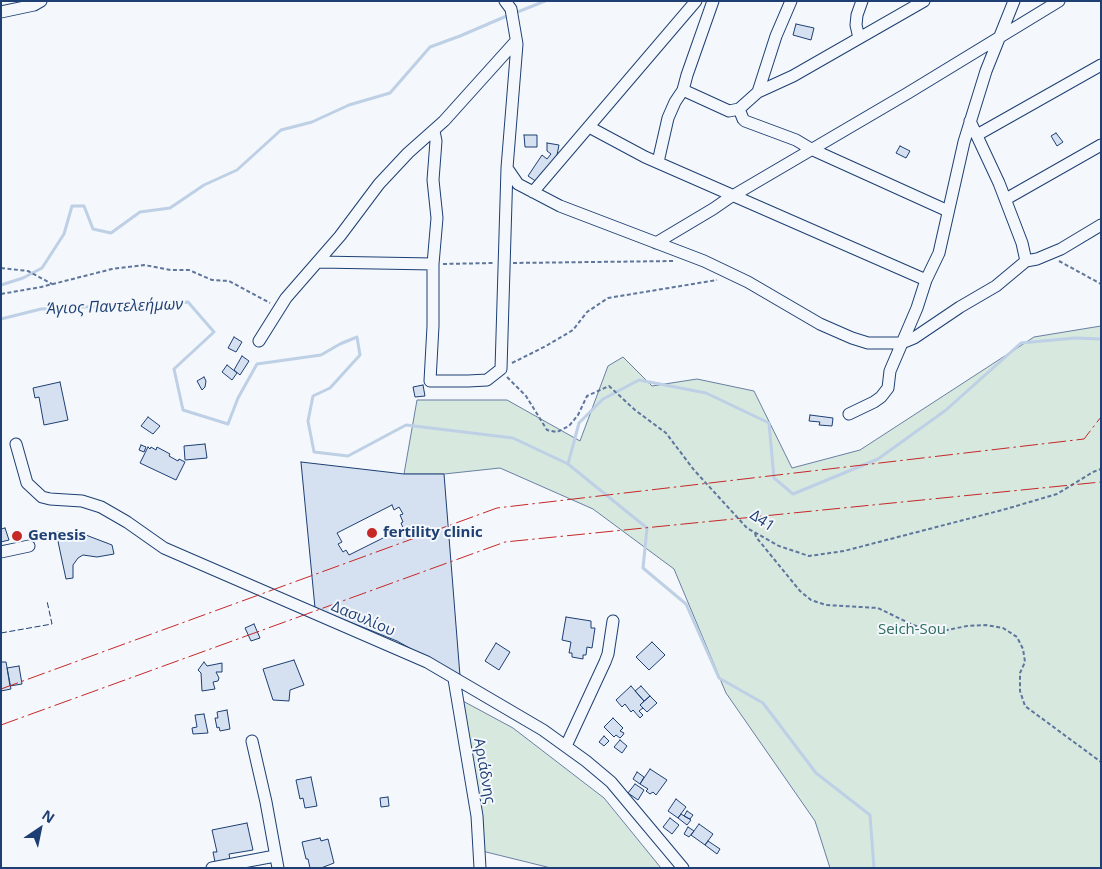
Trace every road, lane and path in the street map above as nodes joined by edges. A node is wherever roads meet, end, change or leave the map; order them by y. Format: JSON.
{"nodes":[{"id":1,"x":40,"y":1,"type":"edge"},
{"id":2,"x":505,"y":1,"type":"edge"},
{"id":3,"x":696,"y":1,"type":"edge"},
{"id":4,"x":713,"y":1,"type":"edge"},
{"id":5,"x":791,"y":1,"type":"edge"},
{"id":6,"x":862,"y":1,"type":"edge"},
{"id":7,"x":924,"y":1,"type":"edge"},
{"id":8,"x":1014,"y":1,"type":"edge"},
{"id":9,"x":1059,"y":1,"type":"edge"},
{"id":10,"x":1,"y":12,"type":"edge"},
{"id":11,"x":1001,"y":35,"type":"junction"},
{"id":12,"x":859,"y":38,"type":"junction"},
{"id":13,"x":516,"y":42,"type":"junction"},
{"id":14,"x":1101,"y":65,"type":"edge"},
{"id":15,"x":683,"y":90,"type":"junction"},
{"id":16,"x":758,"y":92,"type":"junction"},
{"id":17,"x":739,"y":109,"type":"junction"},
{"id":18,"x":970,"y":121,"type":"junction"},
{"id":19,"x":589,"y":127,"type":"junction"},
{"id":20,"x":434,"y":131,"type":"junction"},
{"id":21,"x":976,"y":135,"type":"junction"},
{"id":22,"x":1101,"y":145,"type":"edge"},
{"id":23,"x":811,"y":148,"type":"junction"},
{"id":24,"x":658,"y":162,"type":"junction"},
{"id":25,"x":507,"y":168,"type":"junction"},
{"id":26,"x":533,"y":192,"type":"junction"},
{"id":27,"x":734,"y":194,"type":"junction"},
{"id":28,"x":1006,"y":199,"type":"junction"},
{"id":29,"x":948,"y":211,"type":"junction"},
{"id":30,"x":1101,"y":225,"type":"edge"},
{"id":31,"x":656,"y":244,"type":"junction"},
{"id":32,"x":1048,"y":255,"type":"junction"},
{"id":33,"x":674,"y":261,"type":"dead end"},
{"id":34,"x":1026,"y":261,"type":"junction"},
{"id":35,"x":319,"y":262,"type":"junction"},
{"id":36,"x":504,"y":263,"type":"junction"},
{"id":37,"x":433,"y":264,"type":"junction"},
{"id":38,"x":1,"y":268,"type":"edge"},
{"id":39,"x":720,"y":279,"type":"dead end"},
{"id":40,"x":926,"y":280,"type":"junction"},
{"id":41,"x":52,"y":284,"type":"junction"},
{"id":42,"x":1101,"y":284,"type":"edge"},
{"id":43,"x":1,"y":294,"type":"edge"},
{"id":44,"x":277,"y":312,"type":"junction"},
{"id":45,"x":259,"y":341,"type":"dead end"},
{"id":46,"x":902,"y":344,"type":"junction"},
{"id":47,"x":501,"y":370,"type":"junction"},
{"id":48,"x":849,"y":414,"type":"dead end"},
{"id":49,"x":16,"y":444,"type":"dead end"},
{"id":50,"x":1101,"y":469,"type":"edge"},
{"id":51,"x":755,"y":533,"type":"junction"},
{"id":52,"x":29,"y":546,"type":"dead end"},
{"id":53,"x":1,"y":552,"type":"edge"},
{"id":54,"x":613,"y":621,"type":"dead end"},
{"id":55,"x":454,"y":679,"type":"junction"},
{"id":56,"x":252,"y":741,"type":"dead end"},
{"id":57,"x":566,"y":746,"type":"junction"},
{"id":58,"x":1101,"y":762,"type":"edge"},
{"id":59,"x":275,"y":856,"type":"junction"},
{"id":60,"x":212,"y":868,"type":"edge"},
{"id":61,"x":278,"y":868,"type":"edge"},
{"id":62,"x":480,"y":868,"type":"edge"},
{"id":63,"x":683,"y":868,"type":"edge"}],
"edges":[{"from":1,"to":10,"type":"street"},
{"from":2,"to":13,"type":"street"},
{"from":3,"to":19,"type":"street"},
{"from":4,"to":15,"type":"street"},
{"from":5,"to":16,"type":"street"},
{"from":6,"to":12,"type":"street"},
{"from":7,"to":12,"type":"street"},
{"from":8,"to":11,"type":"street"},
{"from":9,"to":11,"type":"street"},
{"from":11,"to":18,"type":"street"},
{"from":11,"to":23,"type":"street"},
{"from":12,"to":16,"type":"street"},
{"from":13,"to":20,"type":"street"},
{"from":13,"to":25,"type":"street"},
{"from":14,"to":21,"type":"street"},
{"from":15,"to":17,"type":"street"},
{"from":15,"to":24,"type":"street"},
{"from":16,"to":17,"type":"street"},
{"from":17,"to":23,"type":"street"},
{"from":18,"to":21,"type":"street"},
{"from":18,"to":29,"type":"street"},
{"from":19,"to":24,"type":"street"},
{"from":19,"to":26,"type":"street"},
{"from":20,"to":35,"type":"street"},
{"from":20,"to":37,"type":"street"},
{"from":21,"to":28,"type":"street"},
{"from":22,"to":28,"type":"street"},
{"from":23,"to":27,"type":"street"},
{"from":23,"to":29,"type":"street"},
{"from":24,"to":27,"type":"street"},
{"from":25,"to":26,"type":"street"},
{"from":25,"to":36,"type":"street"},
{"from":26,"to":31,"type":"street"},
{"from":27,"to":31,"type":"street"},
{"from":27,"to":40,"type":"street"},
{"from":28,"to":34,"type":"street"},
{"from":29,"to":40,"type":"street"},
{"from":30,"to":32,"type":"street"},
{"from":31,"to":46,"type":"street"},
{"from":32,"to":34,"type":"street"},
{"from":32,"to":42,"type":"path"},
{"from":33,"to":36,"type":"path"},
{"from":34,"to":46,"type":"street"},
{"from":35,"to":37,"type":"street"},
{"from":35,"to":44,"type":"street"},
{"from":36,"to":37,"type":"path"},
{"from":36,"to":47,"type":"street"},
{"from":37,"to":47,"type":"street"},
{"from":38,"to":41,"type":"path"},
{"from":39,"to":47,"type":"path"},
{"from":40,"to":46,"type":"street"},
{"from":41,"to":43,"type":"path"},
{"from":41,"to":44,"type":"path"},
{"from":44,"to":45,"type":"street"},
{"from":46,"to":48,"type":"street"},
{"from":47,"to":51,"type":"path","name":"Δ41"},
{"from":49,"to":55,"type":"street","name":"Δασυλίου"},
{"from":50,"to":51,"type":"path","name":"Δ41"},
{"from":51,"to":58,"type":"path"},
{"from":52,"to":53,"type":"street"},
{"from":54,"to":57,"type":"street"},
{"from":55,"to":57,"type":"street","name":"Δασυλίου"},
{"from":55,"to":62,"type":"street","name":"Αριάδνης"},
{"from":56,"to":59,"type":"street"},
{"from":57,"to":63,"type":"street","name":"Δασυλίου"},
{"from":59,"to":60,"type":"street"},
{"from":59,"to":61,"type":"street"}]}
